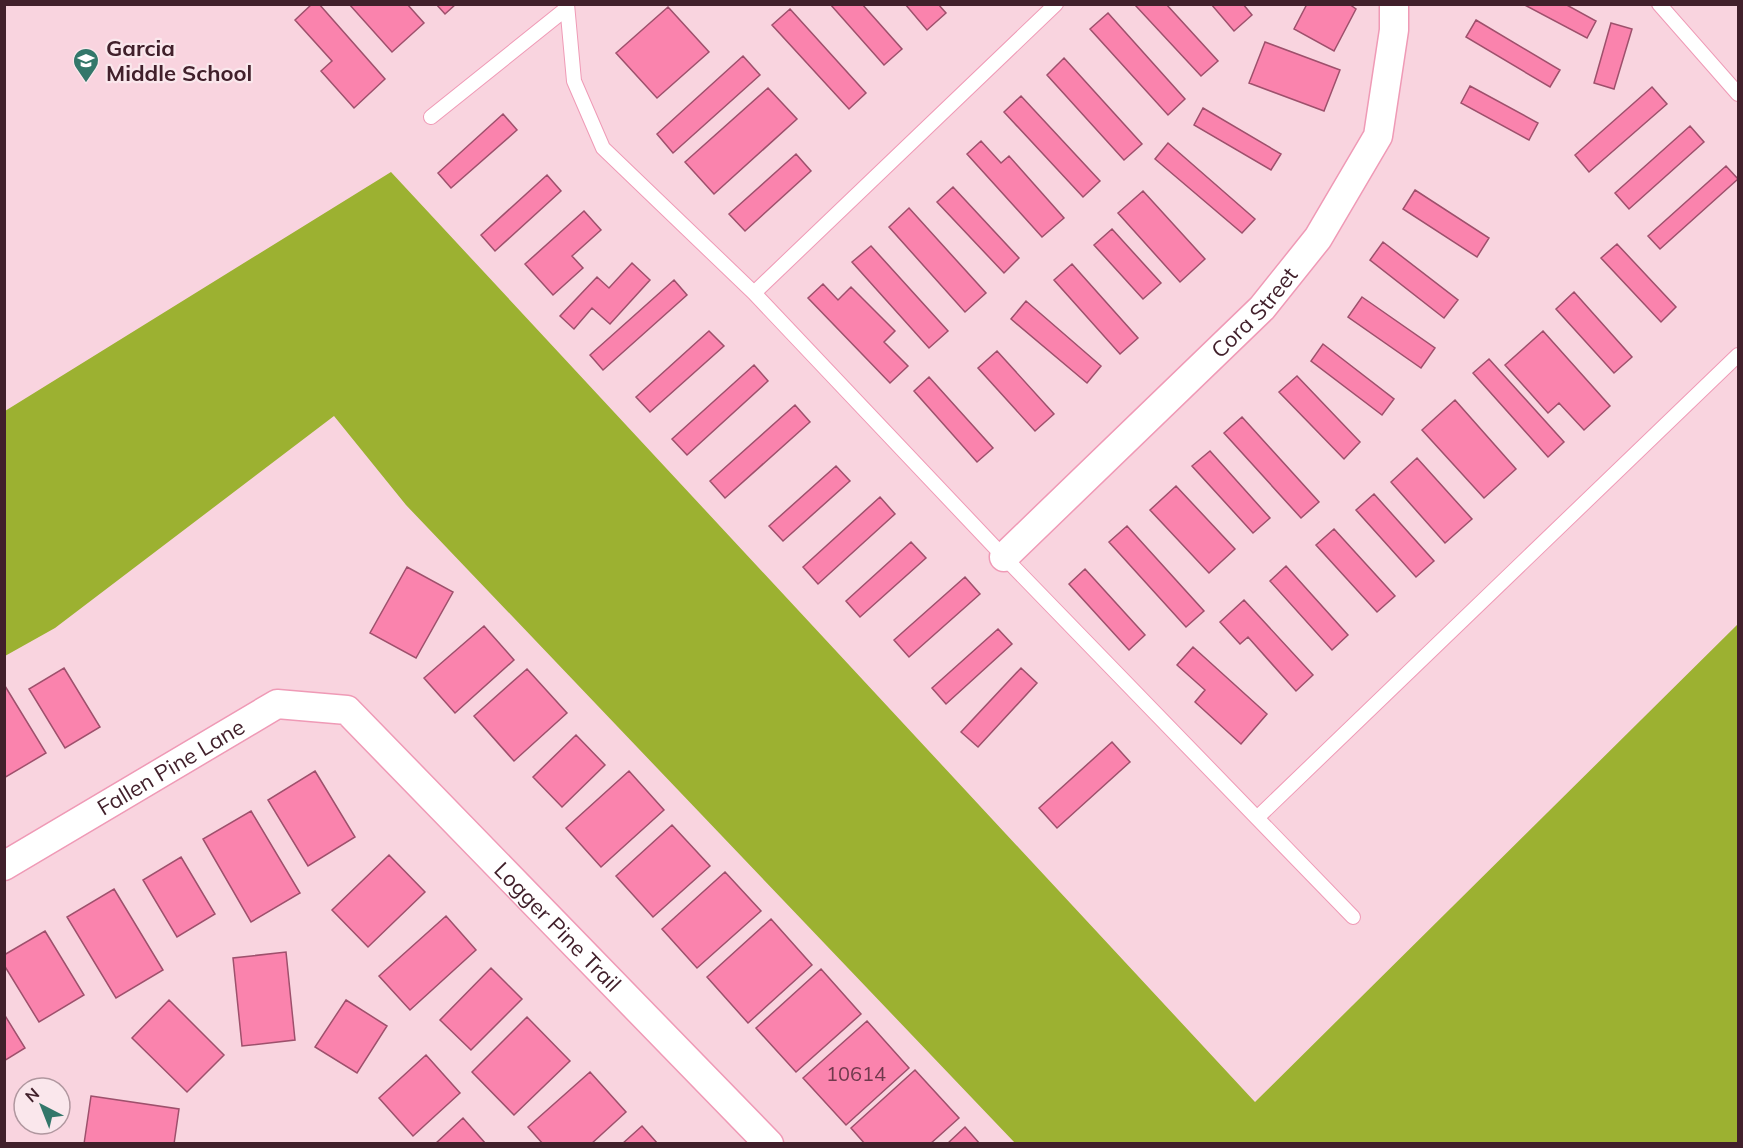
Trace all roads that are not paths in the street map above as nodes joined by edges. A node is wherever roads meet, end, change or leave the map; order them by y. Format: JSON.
{"nodes":[{"id":1,"x":1056,"y":4,"type":"edge"},
{"id":2,"x":1394,"y":4,"type":"edge"},
{"id":3,"x":1659,"y":4,"type":"edge"},
{"id":4,"x":567,"y":6,"type":"edge"},
{"id":5,"x":1738,"y":94,"type":"edge"},
{"id":6,"x":430,"y":117,"type":"dead end"},
{"id":7,"x":754,"y":293,"type":"junction"},
{"id":8,"x":1738,"y":355,"type":"edge"},
{"id":9,"x":1004,"y":556,"type":"junction"},
{"id":10,"x":347,"y":710,"type":"joint"},
{"id":11,"x":1258,"y":817,"type":"junction"},
{"id":12,"x":4,"y":866,"type":"edge"},
{"id":13,"x":1353,"y":916,"type":"dead end"},
{"id":14,"x":769,"y":1143,"type":"edge"}],
"edges":[{"from":1,"to":7,"type":"lane"},
{"from":2,"to":9,"type":"street","name":"Cora Street"},
{"from":3,"to":5,"type":"lane"},
{"from":4,"to":6,"type":"lane"},
{"from":4,"to":7,"type":"lane"},
{"from":7,"to":9,"type":"lane"},
{"from":8,"to":11,"type":"lane"},
{"from":9,"to":11,"type":"lane"},
{"from":10,"to":12,"type":"street","name":"Fallen Pine Lane"},
{"from":10,"to":14,"type":"street","name":"Logger Pine Trail"},
{"from":11,"to":13,"type":"lane"}]}
